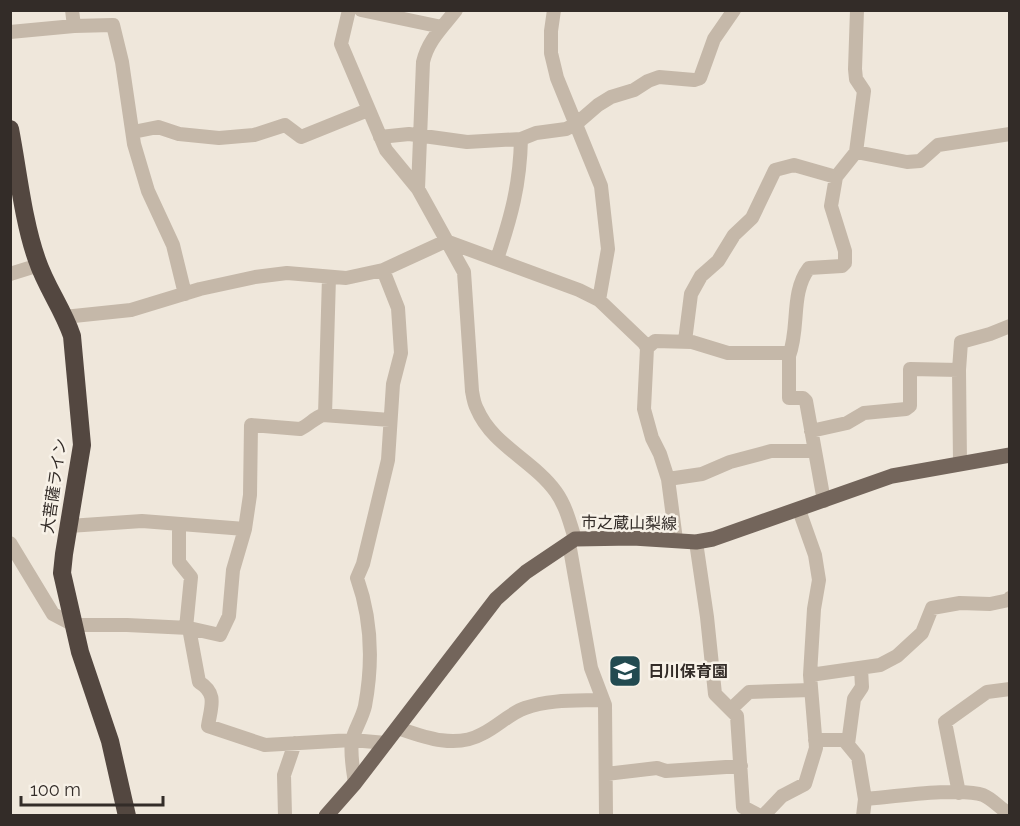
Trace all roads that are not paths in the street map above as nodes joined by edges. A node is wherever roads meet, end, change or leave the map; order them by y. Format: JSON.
{"nodes":[{"id":1,"x":72,"y":10,"type":"edge"},
{"id":2,"x":349,"y":10,"type":"edge"},
{"id":3,"x":361,"y":10,"type":"edge"},
{"id":4,"x":554,"y":10,"type":"edge"},
{"id":5,"x":734,"y":10,"type":"edge"},
{"id":6,"x":857,"y":10,"type":"edge"},
{"id":7,"x":460,"y":11,"type":"edge"},
{"id":8,"x":74,"y":27,"type":"junction"},
{"id":9,"x":442,"y":27,"type":"junction"},
{"id":10,"x":10,"y":32,"type":"edge"},
{"id":11,"x":368,"y":110,"type":"junction"},
{"id":12,"x":576,"y":124,"type":"junction"},
{"id":13,"x":10,"y":129,"type":"edge"},
{"id":14,"x":133,"y":132,"type":"junction"},
{"id":15,"x":421,"y":134,"type":"junction"},
{"id":16,"x":1010,"y":134,"type":"edge"},
{"id":17,"x":380,"y":137,"type":"junction"},
{"id":18,"x":521,"y":140,"type":"junction"},
{"id":19,"x":856,"y":152,"type":"junction"},
{"id":20,"x":837,"y":177,"type":"junction"},
{"id":21,"x":418,"y":189,"type":"junction"},
{"id":22,"x":446,"y":241,"type":"junction"},
{"id":23,"x":497,"y":259,"type":"junction"},
{"id":24,"x":39,"y":265,"type":"junction"},
{"id":25,"x":382,"y":270,"type":"junction"},
{"id":26,"x":10,"y":274,"type":"edge"},
{"id":27,"x":329,"y":277,"type":"junction"},
{"id":28,"x":184,"y":294,"type":"junction"},
{"id":29,"x":599,"y":300,"type":"junction"},
{"id":30,"x":64,"y":316,"type":"junction"},
{"id":31,"x":1010,"y":326,"type":"edge"},
{"id":32,"x":685,"y":341,"type":"junction"},
{"id":33,"x":647,"y":348,"type":"junction"},
{"id":34,"x":789,"y":356,"type":"junction"},
{"id":35,"x":959,"y":370,"type":"junction"},
{"id":36,"x":325,"y":415,"type":"junction"},
{"id":37,"x":390,"y":420,"type":"junction"},
{"id":38,"x":811,"y":431,"type":"junction"},
{"id":39,"x":814,"y":451,"type":"junction"},
{"id":40,"x":1010,"y":454,"type":"edge"},
{"id":41,"x":960,"y":463,"type":"junction"},
{"id":42,"x":668,"y":479,"type":"junction"},
{"id":43,"x":824,"y":501,"type":"junction"},
{"id":44,"x":799,"y":510,"type":"junction"},
{"id":45,"x":179,"y":524,"type":"junction"},
{"id":46,"x":69,"y":526,"type":"junction"},
{"id":47,"x":245,"y":529,"type":"junction"},
{"id":48,"x":676,"y":540,"type":"junction"},
{"id":49,"x":572,"y":541,"type":"junction"},
{"id":50,"x":696,"y":542,"type":"junction"},
{"id":51,"x":10,"y":543,"type":"edge"},
{"id":52,"x":1009,"y":601,"type":"edge"},
{"id":53,"x":74,"y":625,"type":"junction"},
{"id":54,"x":187,"y":628,"type":"junction"},
{"id":55,"x":861,"y":668,"type":"junction"},
{"id":56,"x":810,"y":675,"type":"junction"},
{"id":57,"x":1010,"y":689,"type":"edge"},
{"id":58,"x":812,"y":690,"type":"junction"},
{"id":59,"x":603,"y":700,"type":"junction"},
{"id":60,"x":731,"y":710,"type":"junction"},
{"id":61,"x":398,"y":728,"type":"junction"},
{"id":62,"x":352,"y":740,"type":"junction"},
{"id":63,"x":815,"y":740,"type":"junction"},
{"id":64,"x":295,"y":743,"type":"junction"},
{"id":65,"x":386,"y":743,"type":"junction"},
{"id":66,"x":848,"y":744,"type":"junction"},
{"id":67,"x":741,"y":766,"type":"junction"},
{"id":68,"x":606,"y":774,"type":"junction"},
{"id":69,"x":355,"y":783,"type":"junction"},
{"id":70,"x":959,"y":793,"type":"junction"},
{"id":71,"x":865,"y":799,"type":"junction"},
{"id":72,"x":1010,"y":814,"type":"edge"},
{"id":73,"x":127,"y":816,"type":"edge"},
{"id":74,"x":285,"y":816,"type":"edge"},
{"id":75,"x":326,"y":816,"type":"edge"},
{"id":76,"x":606,"y":816,"type":"edge"},
{"id":77,"x":762,"y":816,"type":"edge"},
{"id":78,"x":863,"y":816,"type":"edge"}],
"edges":[{"from":1,"to":8,"type":"street"},
{"from":2,"to":11,"type":"street"},
{"from":3,"to":9,"type":"street"},
{"from":4,"to":12,"type":"street"},
{"from":5,"to":12,"type":"street"},
{"from":6,"to":19,"type":"street"},
{"from":7,"to":9,"type":"street"},
{"from":8,"to":10,"type":"street"},
{"from":8,"to":14,"type":"street"},
{"from":9,"to":15,"type":"street"},
{"from":11,"to":14,"type":"street"},
{"from":11,"to":17,"type":"street"},
{"from":12,"to":18,"type":"street"},
{"from":12,"to":29,"type":"street"},
{"from":13,"to":24,"type":"highway","name":"大菩薩ライン"},
{"from":14,"to":28,"type":"street"},
{"from":15,"to":17,"type":"street"},
{"from":15,"to":18,"type":"street"},
{"from":15,"to":21,"type":"street"},
{"from":16,"to":19,"type":"street"},
{"from":17,"to":21,"type":"street"},
{"from":18,"to":23,"type":"street"},
{"from":19,"to":20,"type":"street"},
{"from":20,"to":32,"type":"street"},
{"from":20,"to":34,"type":"street"},
{"from":21,"to":22,"type":"street"},
{"from":22,"to":23,"type":"street"},
{"from":22,"to":25,"type":"street"},
{"from":22,"to":49,"type":"street"},
{"from":23,"to":29,"type":"street"},
{"from":24,"to":26,"type":"street"},
{"from":24,"to":30,"type":"highway","name":"大菩薩ライン"},
{"from":25,"to":27,"type":"street"},
{"from":25,"to":37,"type":"street"},
{"from":27,"to":28,"type":"street"},
{"from":27,"to":36,"type":"street"},
{"from":28,"to":30,"type":"street"},
{"from":29,"to":33,"type":"street"},
{"from":30,"to":46,"type":"highway","name":"大菩薩ライン"},
{"from":31,"to":35,"type":"street"},
{"from":32,"to":33,"type":"street"},
{"from":32,"to":34,"type":"street"},
{"from":33,"to":42,"type":"street"},
{"from":34,"to":38,"type":"street"},
{"from":35,"to":38,"type":"street"},
{"from":35,"to":41,"type":"street"},
{"from":36,"to":37,"type":"street"},
{"from":36,"to":47,"type":"street"},
{"from":37,"to":62,"type":"street"},
{"from":38,"to":39,"type":"street"},
{"from":39,"to":42,"type":"street"},
{"from":39,"to":43,"type":"street"},
{"from":40,"to":41,"type":"main road","name":"市之蔵山梨線"},
{"from":41,"to":43,"type":"main road","name":"市之蔵山梨線"},
{"from":42,"to":48,"type":"street"},
{"from":43,"to":44,"type":"main road","name":"市之蔵山梨線"},
{"from":44,"to":50,"type":"main road","name":"市之蔵山梨線"},
{"from":44,"to":56,"type":"street"},
{"from":45,"to":46,"type":"street"},
{"from":45,"to":47,"type":"street"},
{"from":45,"to":54,"type":"street"},
{"from":46,"to":53,"type":"highway","name":"大菩薩ライン"},
{"from":47,"to":54,"type":"street"},
{"from":48,"to":49,"type":"main road","name":"市之蔵山梨線"},
{"from":48,"to":50,"type":"main road","name":"市之蔵山梨線"},
{"from":49,"to":59,"type":"street"},
{"from":49,"to":61,"type":"main road","name":"市之蔵山梨線"},
{"from":50,"to":60,"type":"street"},
{"from":51,"to":53,"type":"street"},
{"from":52,"to":55,"type":"street"},
{"from":53,"to":54,"type":"street"},
{"from":53,"to":73,"type":"highway","name":"大菩薩ライン"},
{"from":54,"to":64,"type":"street"},
{"from":55,"to":56,"type":"street"},
{"from":55,"to":66,"type":"street"},
{"from":56,"to":58,"type":"street"},
{"from":57,"to":70,"type":"street"},
{"from":58,"to":60,"type":"street"},
{"from":58,"to":63,"type":"street"},
{"from":59,"to":61,"type":"street"},
{"from":59,"to":68,"type":"street"},
{"from":60,"to":67,"type":"street"},
{"from":61,"to":65,"type":"main road","name":"市之蔵山梨線"},
{"from":62,"to":64,"type":"street"},
{"from":62,"to":65,"type":"street"},
{"from":62,"to":69,"type":"street"},
{"from":63,"to":66,"type":"street"},
{"from":63,"to":77,"type":"street"},
{"from":64,"to":74,"type":"street"},
{"from":65,"to":69,"type":"main road","name":"市之蔵山梨線"},
{"from":66,"to":71,"type":"street"},
{"from":67,"to":68,"type":"street"},
{"from":67,"to":77,"type":"street"},
{"from":68,"to":76,"type":"street"},
{"from":69,"to":75,"type":"main road","name":"市之蔵山梨線"},
{"from":70,"to":71,"type":"street"},
{"from":70,"to":72,"type":"street"},
{"from":71,"to":78,"type":"street"}]}
